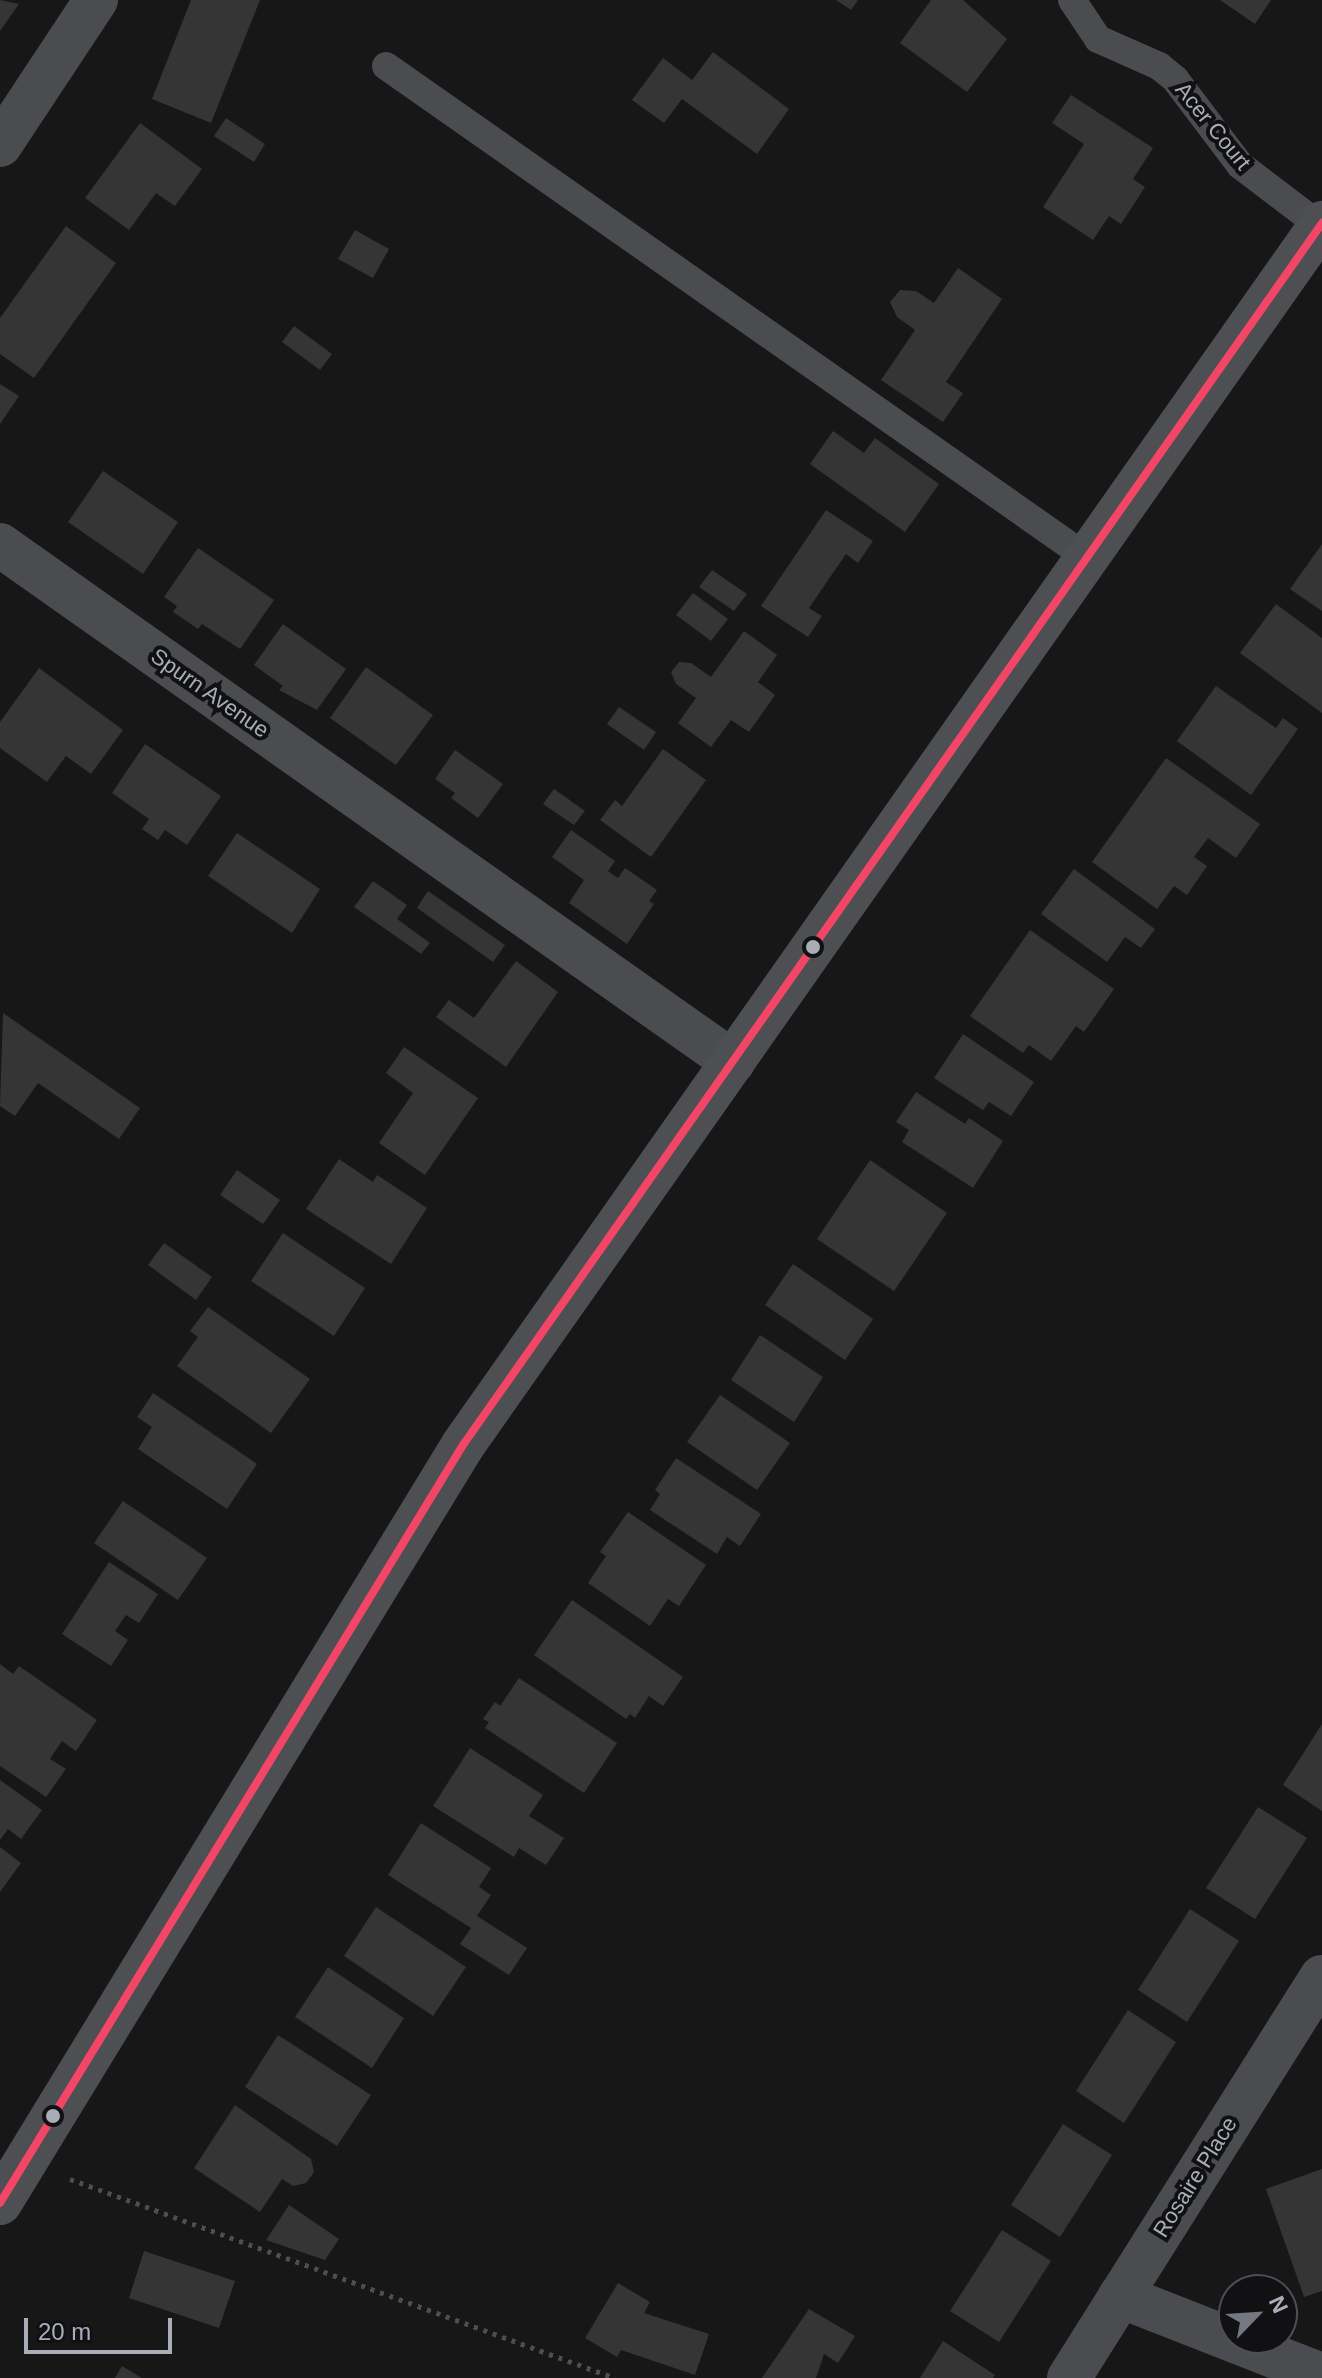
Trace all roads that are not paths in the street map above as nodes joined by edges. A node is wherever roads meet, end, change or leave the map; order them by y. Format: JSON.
{"nodes":[{"id":1,"x":96,"y":0,"type":"edge"},
{"id":2,"x":1072,"y":0,"type":"edge"},
{"id":3,"x":386,"y":66,"type":"dead end"},
{"id":4,"x":0,"y":145,"type":"edge"},
{"id":5,"x":1321,"y":225,"type":"edge"},
{"id":6,"x":0,"y":545,"type":"edge"},
{"id":7,"x":1089,"y":559,"type":"junction"},
{"id":8,"x":733,"y":1062,"type":"junction"},
{"id":9,"x":1322,"y":1977,"type":"edge"},
{"id":10,"x":0,"y":2203,"type":"edge"},
{"id":11,"x":1120,"y":2296,"type":"junction"},
{"id":12,"x":1322,"y":2375,"type":"edge"},
{"id":13,"x":1069,"y":2378,"type":"edge"}],
"edges":[{"from":1,"to":4,"type":"street"},
{"from":2,"to":5,"type":"lane","name":"Acer Court"},
{"from":3,"to":7,"type":"lane"},
{"from":5,"to":7,"type":"main road"},
{"from":6,"to":8,"type":"street","name":"Spurn Avenue"},
{"from":7,"to":8,"type":"main road"},
{"from":8,"to":10,"type":"main road"},
{"from":9,"to":11,"type":"street","name":"Rosaire Place"},
{"from":11,"to":12,"type":"street"},
{"from":11,"to":13,"type":"street","name":"Rosaire Place"}]}
